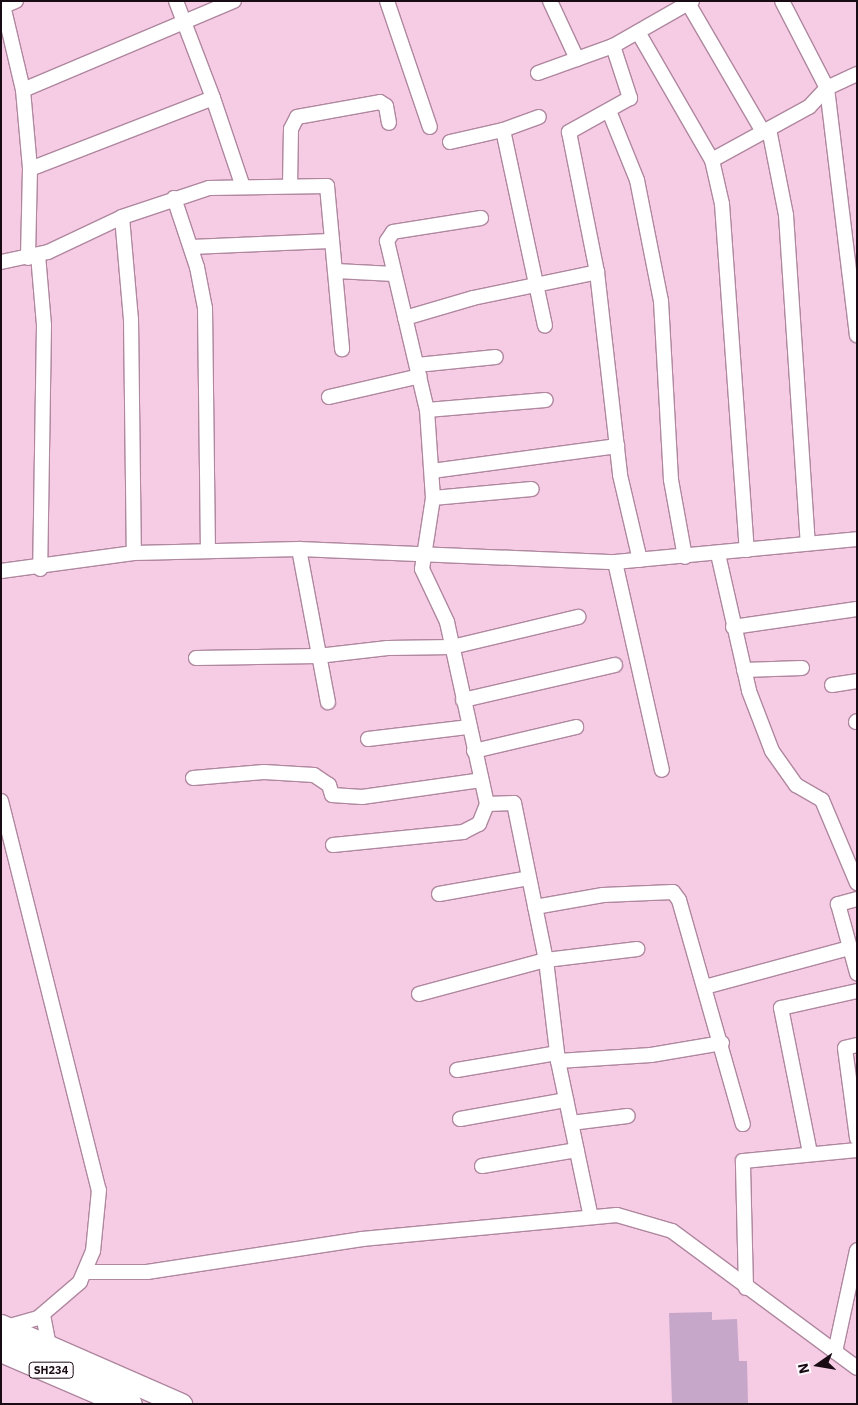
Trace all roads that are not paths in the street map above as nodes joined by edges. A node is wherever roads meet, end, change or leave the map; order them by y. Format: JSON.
{"nodes":[{"id":1,"x":176,"y":1,"type":"edge"},
{"id":2,"x":234,"y":1,"type":"edge"},
{"id":3,"x":387,"y":1,"type":"edge"},
{"id":4,"x":550,"y":1,"type":"edge"},
{"id":5,"x":782,"y":1,"type":"edge"},
{"id":6,"x":690,"y":2,"type":"edge"},
{"id":7,"x":8,"y":3,"type":"edge"},
{"id":8,"x":184,"y":20,"type":"junction"},
{"id":9,"x":638,"y":32,"type":"junction"},
{"id":10,"x":612,"y":46,"type":"junction"},
{"id":11,"x":577,"y":59,"type":"junction"},
{"id":12,"x":538,"y":73,"type":"dead end"},
{"id":13,"x":857,"y":74,"type":"edge"},
{"id":14,"x":827,"y":88,"type":"junction"},
{"id":15,"x":23,"y":90,"type":"junction"},
{"id":16,"x":214,"y":98,"type":"junction"},
{"id":17,"x":609,"y":111,"type":"junction"},
{"id":18,"x":539,"y":117,"type":"dead end"},
{"id":19,"x":389,"y":123,"type":"dead end"},
{"id":20,"x":430,"y":128,"type":"dead end"},
{"id":21,"x":503,"y":130,"type":"junction"},
{"id":22,"x":766,"y":130,"type":"junction"},
{"id":23,"x":450,"y":142,"type":"dead end"},
{"id":24,"x":712,"y":160,"type":"junction"},
{"id":25,"x":30,"y":169,"type":"junction"},
{"id":26,"x":290,"y":186,"type":"junction"},
{"id":27,"x":243,"y":187,"type":"junction"},
{"id":28,"x":174,"y":198,"type":"junction"},
{"id":29,"x":122,"y":216,"type":"junction"},
{"id":30,"x":480,"y":218,"type":"dead end"},
{"id":31,"x":330,"y":241,"type":"junction"},
{"id":32,"x":191,"y":247,"type":"junction"},
{"id":33,"x":33,"y":256,"type":"junction"},
{"id":34,"x":1,"y":262,"type":"edge"},
{"id":35,"x":336,"y":270,"type":"junction"},
{"id":36,"x":597,"y":272,"type":"junction"},
{"id":37,"x":394,"y":274,"type":"junction"},
{"id":38,"x":538,"y":284,"type":"junction"},
{"id":39,"x":405,"y":318,"type":"junction"},
{"id":40,"x":545,"y":326,"type":"dead end"},
{"id":41,"x":857,"y":334,"type":"edge"},
{"id":42,"x":342,"y":349,"type":"dead end"},
{"id":43,"x":496,"y":357,"type":"dead end"},
{"id":44,"x":418,"y":371,"type":"junction"},
{"id":45,"x":329,"y":397,"type":"dead end"},
{"id":46,"x":546,"y":400,"type":"dead end"},
{"id":47,"x":427,"y":410,"type":"junction"},
{"id":48,"x":617,"y":446,"type":"junction"},
{"id":49,"x":432,"y":471,"type":"junction"},
{"id":50,"x":532,"y":489,"type":"dead end"},
{"id":51,"x":433,"y":498,"type":"junction"},
{"id":52,"x":857,"y":539,"type":"edge"},
{"id":53,"x":808,"y":543,"type":"junction"},
{"id":54,"x":299,"y":549,"type":"junction"},
{"id":55,"x":746,"y":550,"type":"junction"},
{"id":56,"x":208,"y":551,"type":"junction"},
{"id":57,"x":134,"y":553,"type":"junction"},
{"id":58,"x":718,"y":554,"type":"junction"},
{"id":59,"x":426,"y":557,"type":"junction"},
{"id":60,"x":685,"y":557,"type":"junction"},
{"id":61,"x":640,"y":560,"type":"junction"},
{"id":62,"x":615,"y":562,"type":"junction"},
{"id":63,"x":40,"y":569,"type":"junction"},
{"id":64,"x":1,"y":572,"type":"edge"},
{"id":65,"x":857,"y":609,"type":"edge"},
{"id":66,"x":578,"y":617,"type":"dead end"},
{"id":67,"x":733,"y":628,"type":"junction"},
{"id":68,"x":452,"y":647,"type":"junction"},
{"id":69,"x":318,"y":656,"type":"junction"},
{"id":70,"x":196,"y":658,"type":"dead end"},
{"id":71,"x":615,"y":665,"type":"dead end"},
{"id":72,"x":802,"y":668,"type":"dead end"},
{"id":73,"x":744,"y":670,"type":"junction"},
{"id":74,"x":857,"y":681,"type":"edge"},
{"id":75,"x":832,"y":685,"type":"dead end"},
{"id":76,"x":463,"y":700,"type":"junction"},
{"id":77,"x":328,"y":702,"type":"dead end"},
{"id":78,"x":469,"y":727,"type":"junction"},
{"id":79,"x":576,"y":727,"type":"dead end"},
{"id":80,"x":368,"y":739,"type":"dead end"},
{"id":81,"x":474,"y":751,"type":"junction"},
{"id":82,"x":662,"y":770,"type":"dead end"},
{"id":83,"x":193,"y":778,"type":"dead end"},
{"id":84,"x":481,"y":780,"type":"junction"},
{"id":85,"x":1,"y":801,"type":"edge"},
{"id":86,"x":486,"y":804,"type":"junction"},
{"id":87,"x":333,"y":845,"type":"dead end"},
{"id":88,"x":529,"y":878,"type":"junction"},
{"id":89,"x":857,"y":883,"type":"edge"},
{"id":90,"x":438,"y":894,"type":"dead end"},
{"id":91,"x":857,"y":899,"type":"edge"},
{"id":92,"x":535,"y":907,"type":"junction"},
{"id":93,"x":850,"y":948,"type":"junction"},
{"id":94,"x":637,"y":949,"type":"dead end"},
{"id":95,"x":546,"y":960,"type":"junction"},
{"id":96,"x":857,"y":973,"type":"edge"},
{"id":97,"x":705,"y":987,"type":"junction"},
{"id":98,"x":857,"y":990,"type":"edge"},
{"id":99,"x":419,"y":994,"type":"dead end"},
{"id":100,"x":722,"y":1043,"type":"junction"},
{"id":101,"x":857,"y":1045,"type":"edge"},
{"id":102,"x":558,"y":1057,"type":"junction"},
{"id":103,"x":457,"y":1070,"type":"dead end"},
{"id":104,"x":566,"y":1100,"type":"junction"},
{"id":105,"x":628,"y":1116,"type":"dead end"},
{"id":106,"x":460,"y":1120,"type":"dead end"},
{"id":107,"x":571,"y":1123,"type":"junction"},
{"id":108,"x":743,"y":1124,"type":"dead end"},
{"id":109,"x":857,"y":1138,"type":"edge"},
{"id":110,"x":576,"y":1150,"type":"junction"},
{"id":111,"x":857,"y":1150,"type":"edge"},
{"id":112,"x":810,"y":1153,"type":"junction"},
{"id":113,"x":482,"y":1166,"type":"dead end"},
{"id":114,"x":591,"y":1217,"type":"junction"},
{"id":115,"x":857,"y":1250,"type":"edge"},
{"id":116,"x":86,"y":1272,"type":"junction"},
{"id":117,"x":746,"y":1288,"type":"junction"},
{"id":118,"x":44,"y":1315,"type":"junction"},
{"id":119,"x":3,"y":1334,"type":"edge"},
{"id":120,"x":49,"y":1346,"type":"junction"},
{"id":121,"x":835,"y":1352,"type":"junction"},
{"id":122,"x":857,"y":1368,"type":"edge"},
{"id":123,"x":129,"y":1404,"type":"edge"},
{"id":124,"x":181,"y":1404,"type":"edge"}],
"edges":[{"from":1,"to":8,"type":"street"},
{"from":2,"to":8,"type":"street"},
{"from":3,"to":20,"type":"street"},
{"from":4,"to":11,"type":"street"},
{"from":5,"to":14,"type":"street"},
{"from":6,"to":9,"type":"street"},
{"from":6,"to":22,"type":"street"},
{"from":7,"to":15,"type":"street"},
{"from":8,"to":15,"type":"street"},
{"from":8,"to":16,"type":"street"},
{"from":9,"to":10,"type":"street"},
{"from":9,"to":24,"type":"street"},
{"from":10,"to":11,"type":"street"},
{"from":10,"to":17,"type":"street"},
{"from":11,"to":12,"type":"street"},
{"from":13,"to":14,"type":"street"},
{"from":14,"to":22,"type":"street"},
{"from":14,"to":41,"type":"street"},
{"from":15,"to":25,"type":"street"},
{"from":16,"to":25,"type":"street"},
{"from":16,"to":27,"type":"street"},
{"from":17,"to":36,"type":"street"},
{"from":17,"to":60,"type":"street"},
{"from":18,"to":21,"type":"street"},
{"from":19,"to":26,"type":"street"},
{"from":21,"to":23,"type":"street"},
{"from":21,"to":38,"type":"street"},
{"from":22,"to":24,"type":"street"},
{"from":22,"to":53,"type":"street"},
{"from":24,"to":55,"type":"street"},
{"from":25,"to":33,"type":"street"},
{"from":26,"to":27,"type":"street"},
{"from":26,"to":31,"type":"street"},
{"from":27,"to":28,"type":"street"},
{"from":28,"to":29,"type":"street"},
{"from":28,"to":32,"type":"street"},
{"from":29,"to":33,"type":"street"},
{"from":29,"to":57,"type":"street"},
{"from":30,"to":37,"type":"street"},
{"from":31,"to":32,"type":"street"},
{"from":31,"to":35,"type":"street"},
{"from":32,"to":56,"type":"street"},
{"from":33,"to":34,"type":"street"},
{"from":33,"to":63,"type":"street"},
{"from":35,"to":37,"type":"street"},
{"from":35,"to":42,"type":"street"},
{"from":36,"to":38,"type":"street"},
{"from":36,"to":48,"type":"street"},
{"from":37,"to":39,"type":"street"},
{"from":38,"to":39,"type":"street"},
{"from":38,"to":40,"type":"street"},
{"from":39,"to":44,"type":"street"},
{"from":43,"to":44,"type":"street"},
{"from":44,"to":45,"type":"street"},
{"from":44,"to":47,"type":"street"},
{"from":46,"to":47,"type":"street"},
{"from":47,"to":49,"type":"street"},
{"from":48,"to":49,"type":"street"},
{"from":48,"to":61,"type":"street"},
{"from":49,"to":51,"type":"street"},
{"from":50,"to":51,"type":"street"},
{"from":51,"to":59,"type":"street"},
{"from":52,"to":53,"type":"street"},
{"from":53,"to":55,"type":"street"},
{"from":54,"to":56,"type":"street"},
{"from":54,"to":59,"type":"street"},
{"from":54,"to":69,"type":"street"},
{"from":55,"to":58,"type":"street"},
{"from":56,"to":57,"type":"street"},
{"from":57,"to":63,"type":"street"},
{"from":58,"to":60,"type":"street"},
{"from":58,"to":67,"type":"street"},
{"from":59,"to":62,"type":"street"},
{"from":59,"to":68,"type":"street"},
{"from":60,"to":61,"type":"street"},
{"from":61,"to":62,"type":"street"},
{"from":62,"to":82,"type":"street"},
{"from":63,"to":64,"type":"street"},
{"from":65,"to":67,"type":"street"},
{"from":66,"to":68,"type":"street"},
{"from":67,"to":73,"type":"street"},
{"from":68,"to":69,"type":"street"},
{"from":68,"to":76,"type":"street"},
{"from":69,"to":70,"type":"street"},
{"from":69,"to":77,"type":"street"},
{"from":71,"to":76,"type":"street"},
{"from":72,"to":73,"type":"street"},
{"from":73,"to":89,"type":"street"},
{"from":74,"to":75,"type":"street"},
{"from":76,"to":78,"type":"street"},
{"from":78,"to":80,"type":"street"},
{"from":78,"to":81,"type":"street"},
{"from":79,"to":81,"type":"street"},
{"from":81,"to":84,"type":"street"},
{"from":83,"to":84,"type":"street"},
{"from":84,"to":86,"type":"street"},
{"from":85,"to":116,"type":"street"},
{"from":86,"to":87,"type":"street"},
{"from":86,"to":88,"type":"street"},
{"from":88,"to":90,"type":"street"},
{"from":88,"to":92,"type":"street"},
{"from":91,"to":93,"type":"street"},
{"from":92,"to":95,"type":"street"},
{"from":92,"to":97,"type":"street"},
{"from":93,"to":96,"type":"street"},
{"from":93,"to":97,"type":"street"},
{"from":94,"to":95,"type":"street"},
{"from":95,"to":99,"type":"street"},
{"from":95,"to":102,"type":"street"},
{"from":97,"to":100,"type":"street"},
{"from":98,"to":112,"type":"street"},
{"from":100,"to":102,"type":"street"},
{"from":100,"to":108,"type":"street"},
{"from":101,"to":109,"type":"street"},
{"from":102,"to":103,"type":"street"},
{"from":102,"to":104,"type":"street"},
{"from":104,"to":106,"type":"street"},
{"from":104,"to":107,"type":"street"},
{"from":105,"to":107,"type":"street"},
{"from":107,"to":110,"type":"street"},
{"from":110,"to":113,"type":"street"},
{"from":110,"to":114,"type":"street"},
{"from":111,"to":112,"type":"street"},
{"from":112,"to":117,"type":"street"},
{"from":114,"to":116,"type":"street"},
{"from":114,"to":117,"type":"street"},
{"from":115,"to":121,"type":"street"},
{"from":116,"to":118,"type":"street"},
{"from":117,"to":121,"type":"street"},
{"from":118,"to":119,"type":"street"},
{"from":118,"to":120,"type":"street"},
{"from":119,"to":120,"type":"main road"},
{"from":119,"to":123,"type":"highway","number":"SH234"},
{"from":120,"to":124,"type":"main road"},
{"from":121,"to":122,"type":"street"}]}
